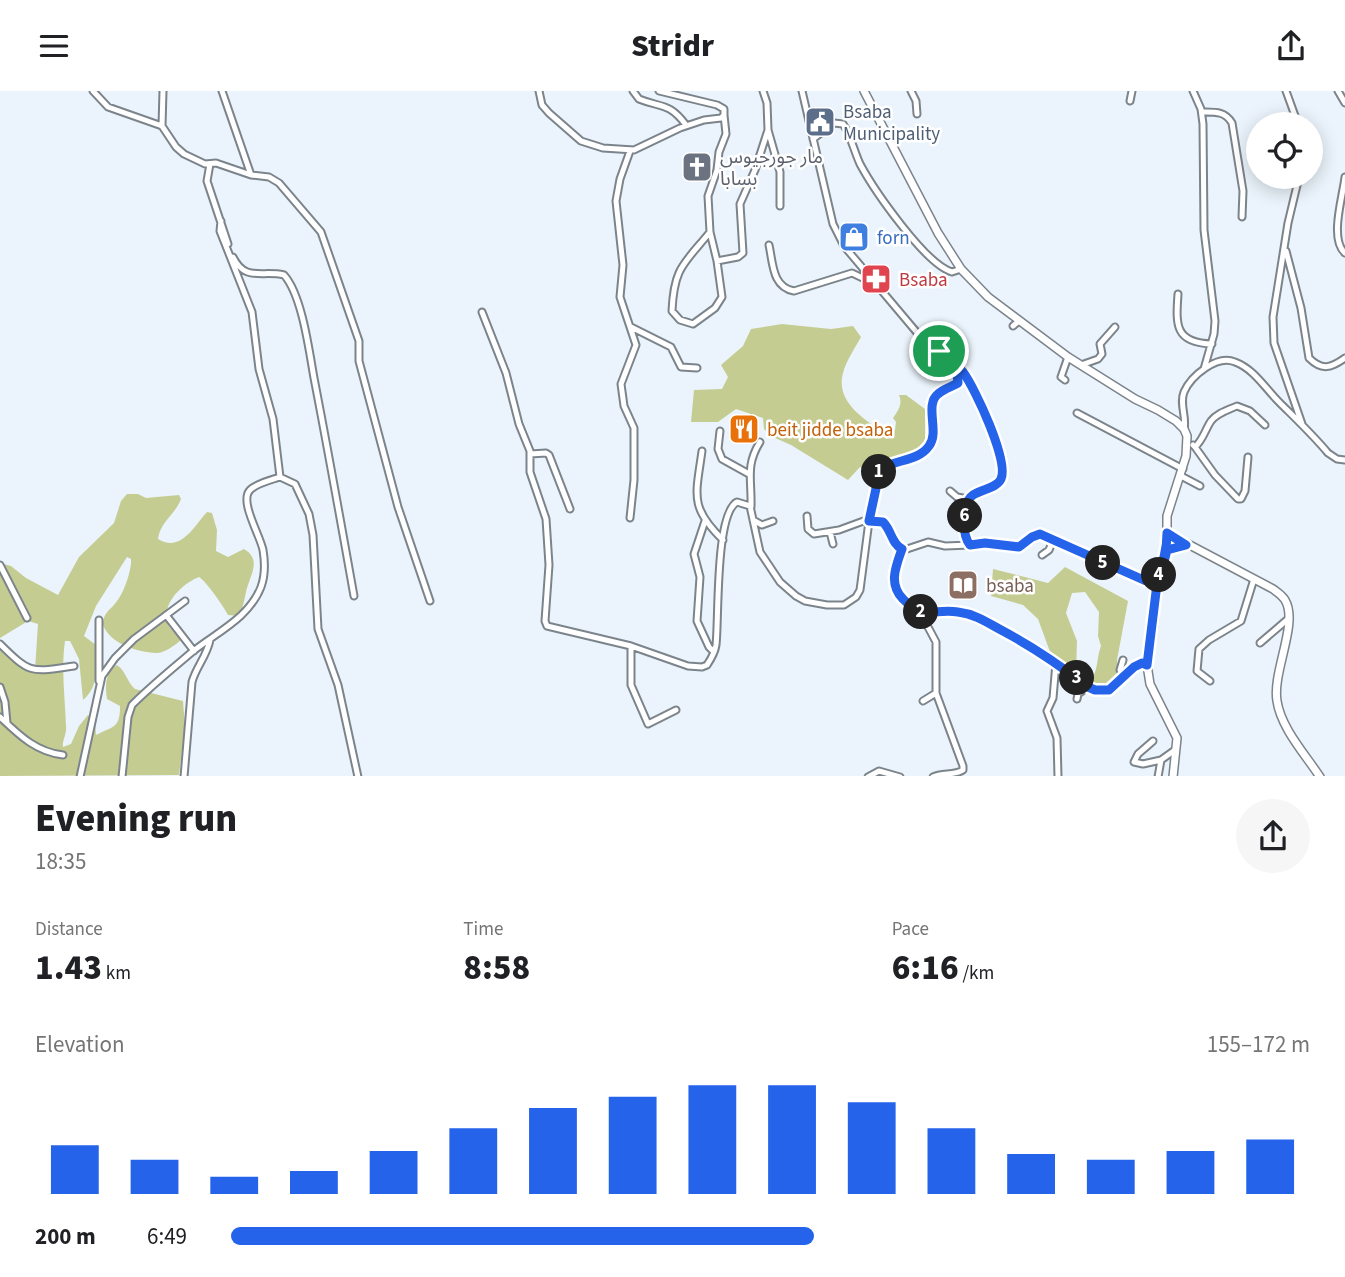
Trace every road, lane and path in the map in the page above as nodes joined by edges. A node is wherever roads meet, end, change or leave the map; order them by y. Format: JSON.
{"nodes":[{"id":1,"x":93,"y":91,"type":"edge"},
{"id":2,"x":163,"y":91,"type":"edge"},
{"id":3,"x":222,"y":91,"type":"edge"},
{"id":4,"x":539,"y":91,"type":"edge"},
{"id":5,"x":633,"y":91,"type":"edge"},
{"id":6,"x":659,"y":91,"type":"edge"},
{"id":7,"x":763,"y":91,"type":"edge"},
{"id":8,"x":802,"y":91,"type":"edge"},
{"id":9,"x":864,"y":91,"type":"edge"},
{"id":10,"x":911,"y":91,"type":"edge"},
{"id":11,"x":1132,"y":91,"type":"edge"},
{"id":12,"x":1193,"y":91,"type":"edge"},
{"id":13,"x":1286,"y":91,"type":"edge"},
{"id":14,"x":1338,"y":91,"type":"edge"},
{"id":15,"x":1130,"y":101,"type":"dead end"},
{"id":16,"x":1345,"y":103,"type":"edge"},
{"id":17,"x":1202,"y":112,"type":"junction"},
{"id":18,"x":1294,"y":112,"type":"edge"},
{"id":19,"x":917,"y":114,"type":"dead end"},
{"id":20,"x":724,"y":115,"type":"junction"},
{"id":21,"x":162,"y":125,"type":"junction"},
{"id":22,"x":686,"y":125,"type":"junction"},
{"id":23,"x":768,"y":130,"type":"junction"},
{"id":24,"x":813,"y":139,"type":"junction"},
{"id":25,"x":630,"y":151,"type":"junction"},
{"id":26,"x":210,"y":164,"type":"junction"},
{"id":27,"x":251,"y":175,"type":"junction"},
{"id":28,"x":1345,"y":177,"type":"edge"},
{"id":29,"x":1297,"y":189,"type":"edge"},
{"id":30,"x":780,"y":206,"type":"dead end"},
{"id":31,"x":1242,"y":217,"type":"dead end"},
{"id":32,"x":221,"y":221,"type":"junction"},
{"id":33,"x":710,"y":232,"type":"junction"},
{"id":34,"x":769,"y":245,"type":"dead end"},
{"id":35,"x":1285,"y":247,"type":"junction"},
{"id":36,"x":1345,"y":253,"type":"edge"},
{"id":37,"x":717,"y":261,"type":"junction"},
{"id":38,"x":961,"y":269,"type":"junction"},
{"id":39,"x":876,"y":284,"type":"junction"},
{"id":40,"x":1178,"y":294,"type":"dead end"},
{"id":41,"x":482,"y":312,"type":"dead end"},
{"id":42,"x":631,"y":327,"type":"junction"},
{"id":43,"x":1115,"y":327,"type":"dead end"},
{"id":44,"x":1212,"y":344,"type":"junction"},
{"id":45,"x":939,"y":351,"type":"junction"},
{"id":46,"x":1068,"y":356,"type":"junction"},
{"id":47,"x":1345,"y":358,"type":"edge"},
{"id":48,"x":1082,"y":365,"type":"junction"},
{"id":49,"x":697,"y":368,"type":"dead end"},
{"id":50,"x":1204,"y":369,"type":"junction"},
{"id":51,"x":1065,"y":380,"type":"dead end"},
{"id":52,"x":1077,"y":413,"type":"dead end"},
{"id":53,"x":1302,"y":424,"type":"junction"},
{"id":54,"x":1265,"y":425,"type":"dead end"},
{"id":55,"x":1184,"y":429,"type":"junction"},
{"id":56,"x":720,"y":431,"type":"dead end"},
{"id":57,"x":760,"y":442,"type":"dead end"},
{"id":58,"x":1187,"y":442,"type":"junction"},
{"id":59,"x":1195,"y":447,"type":"junction"},
{"id":60,"x":702,"y":451,"type":"dead end"},
{"id":61,"x":530,"y":454,"type":"junction"},
{"id":62,"x":1248,"y":457,"type":"dead end"},
{"id":63,"x":1345,"y":460,"type":"edge"},
{"id":64,"x":1182,"y":473,"type":"junction"},
{"id":65,"x":749,"y":474,"type":"junction"},
{"id":66,"x":279,"y":477,"type":"junction"},
{"id":67,"x":1200,"y":486,"type":"dead end"},
{"id":68,"x":950,"y":491,"type":"dead end"},
{"id":69,"x":968,"y":499,"type":"junction"},
{"id":70,"x":570,"y":509,"type":"dead end"},
{"id":71,"x":751,"y":510,"type":"junction"},
{"id":72,"x":807,"y":516,"type":"dead end"},
{"id":73,"x":630,"y":518,"type":"dead end"},
{"id":74,"x":753,"y":520,"type":"junction"},
{"id":75,"x":869,"y":520,"type":"junction"},
{"id":76,"x":705,"y":521,"type":"junction"},
{"id":77,"x":774,"y":521,"type":"dead end"},
{"id":78,"x":830,"y":532,"type":"junction"},
{"id":79,"x":1167,"y":533,"type":"junction"},
{"id":80,"x":723,"y":540,"type":"junction"},
{"id":81,"x":1053,"y":540,"type":"junction"},
{"id":82,"x":833,"y":544,"type":"dead end"},
{"id":83,"x":970,"y":545,"type":"junction"},
{"id":84,"x":1186,"y":545,"type":"junction"},
{"id":85,"x":902,"y":549,"type":"junction"},
{"id":86,"x":1167,"y":550,"type":"junction"},
{"id":87,"x":1042,"y":555,"type":"dead end"},
{"id":88,"x":0,"y":565,"type":"edge"},
{"id":89,"x":1158,"y":577,"type":"junction"},
{"id":90,"x":1254,"y":579,"type":"junction"},
{"id":91,"x":354,"y":596,"type":"dead end"},
{"id":92,"x":185,"y":601,"type":"dead end"},
{"id":93,"x":430,"y":601,"type":"dead end"},
{"id":94,"x":920,"y":612,"type":"junction"},
{"id":95,"x":166,"y":615,"type":"junction"},
{"id":96,"x":27,"y":618,"type":"dead end"},
{"id":97,"x":1288,"y":619,"type":"junction"},
{"id":98,"x":99,"y":620,"type":"dead end"},
{"id":99,"x":210,"y":640,"type":"junction"},
{"id":100,"x":1260,"y":643,"type":"dead end"},
{"id":101,"x":0,"y":644,"type":"edge"},
{"id":102,"x":631,"y":646,"type":"junction"},
{"id":103,"x":194,"y":651,"type":"junction"},
{"id":104,"x":714,"y":652,"type":"junction"},
{"id":105,"x":1123,"y":660,"type":"dead end"},
{"id":106,"x":1056,"y":663,"type":"junction"},
{"id":107,"x":1147,"y":665,"type":"junction"},
{"id":108,"x":74,"y":666,"type":"dead end"},
{"id":109,"x":1128,"y":673,"type":"junction"},
{"id":110,"x":1210,"y":681,"type":"dead end"},
{"id":111,"x":99,"y":684,"type":"junction"},
{"id":112,"x":0,"y":687,"type":"edge"},
{"id":113,"x":1088,"y":687,"type":"junction"},
{"id":114,"x":936,"y":693,"type":"junction"},
{"id":115,"x":1077,"y":699,"type":"dead end"},
{"id":116,"x":923,"y":701,"type":"dead end"},
{"id":117,"x":676,"y":710,"type":"dead end"},
{"id":118,"x":0,"y":717,"type":"edge"},
{"id":119,"x":7,"y":723,"type":"junction"},
{"id":120,"x":1153,"y":741,"type":"dead end"},
{"id":121,"x":1178,"y":744,"type":"junction"},
{"id":122,"x":63,"y":755,"type":"dead end"},
{"id":123,"x":1161,"y":760,"type":"junction"},
{"id":124,"x":80,"y":776,"type":"edge"},
{"id":125,"x":122,"y":776,"type":"edge"},
{"id":126,"x":184,"y":776,"type":"edge"},
{"id":127,"x":358,"y":776,"type":"edge"},
{"id":128,"x":868,"y":776,"type":"edge"},
{"id":129,"x":900,"y":776,"type":"edge"},
{"id":130,"x":933,"y":776,"type":"edge"},
{"id":131,"x":1058,"y":776,"type":"edge"},
{"id":132,"x":1158,"y":776,"type":"edge"},
{"id":133,"x":1173,"y":776,"type":"edge"},
{"id":134,"x":1320,"y":776,"type":"edge"}],
"edges":[{"from":1,"to":21,"type":"street"},
{"from":2,"to":21,"type":"street"},
{"from":3,"to":27,"type":"street"},
{"from":4,"to":25,"type":"street"},
{"from":5,"to":22,"type":"street"},
{"from":6,"to":20,"type":"street"},
{"from":7,"to":23,"type":"street"},
{"from":8,"to":24,"type":"street"},
{"from":9,"to":38,"type":"street"},
{"from":10,"to":19,"type":"street"},
{"from":11,"to":15,"type":"street"},
{"from":12,"to":17,"type":"street"},
{"from":13,"to":18,"type":"street"},
{"from":14,"to":16,"type":"street"},
{"from":17,"to":31,"type":"street"},
{"from":17,"to":44,"type":"street"},
{"from":20,"to":22,"type":"street"},
{"from":20,"to":33,"type":"street"},
{"from":21,"to":26,"type":"street"},
{"from":22,"to":25,"type":"street"},
{"from":23,"to":30,"type":"street"},
{"from":23,"to":37,"type":"street"},
{"from":24,"to":38,"type":"street"},
{"from":24,"to":39,"type":"street"},
{"from":25,"to":42,"type":"street"},
{"from":26,"to":27,"type":"street"},
{"from":26,"to":32,"type":"street"},
{"from":27,"to":93,"type":"street"},
{"from":28,"to":36,"type":"street"},
{"from":29,"to":35,"type":"street"},
{"from":32,"to":66,"type":"street"},
{"from":32,"to":91,"type":"street"},
{"from":33,"to":37,"type":"street"},
{"from":33,"to":37,"type":"street"},
{"from":34,"to":39,"type":"street"},
{"from":35,"to":47,"type":"street"},
{"from":35,"to":53,"type":"street"},
{"from":38,"to":46,"type":"street"},
{"from":39,"to":45,"type":"street"},
{"from":40,"to":44,"type":"street"},
{"from":41,"to":61,"type":"street"},
{"from":42,"to":49,"type":"street"},
{"from":42,"to":73,"type":"street"},
{"from":43,"to":48,"type":"street"},
{"from":44,"to":50,"type":"street"},
{"from":45,"to":69,"type":"street"},
{"from":45,"to":75,"type":"street"},
{"from":46,"to":48,"type":"street"},
{"from":46,"to":51,"type":"street"},
{"from":48,"to":55,"type":"street"},
{"from":50,"to":53,"type":"street"},
{"from":50,"to":55,"type":"street"},
{"from":52,"to":64,"type":"street"},
{"from":53,"to":63,"type":"street"},
{"from":54,"to":59,"type":"street"},
{"from":55,"to":58,"type":"street"},
{"from":56,"to":65,"type":"street"},
{"from":57,"to":65,"type":"street"},
{"from":58,"to":59,"type":"street"},
{"from":58,"to":64,"type":"street"},
{"from":59,"to":62,"type":"street"},
{"from":60,"to":76,"type":"street"},
{"from":61,"to":70,"type":"street"},
{"from":61,"to":102,"type":"street"},
{"from":64,"to":67,"type":"street"},
{"from":64,"to":79,"type":"street"},
{"from":65,"to":71,"type":"street"},
{"from":66,"to":99,"type":"street"},
{"from":66,"to":127,"type":"street"},
{"from":68,"to":69,"type":"street"},
{"from":69,"to":83,"type":"street"},
{"from":71,"to":74,"type":"street"},
{"from":71,"to":80,"type":"street"},
{"from":72,"to":78,"type":"street"},
{"from":74,"to":75,"type":"street"},
{"from":74,"to":77,"type":"street"},
{"from":75,"to":78,"type":"street"},
{"from":75,"to":85,"type":"street"},
{"from":76,"to":80,"type":"street"},
{"from":76,"to":104,"type":"street"},
{"from":78,"to":82,"type":"street"},
{"from":79,"to":84,"type":"street"},
{"from":79,"to":86,"type":"street"},
{"from":80,"to":104,"type":"street"},
{"from":81,"to":83,"type":"street"},
{"from":81,"to":87,"type":"street"},
{"from":81,"to":89,"type":"street"},
{"from":83,"to":85,"type":"street"},
{"from":84,"to":86,"type":"street"},
{"from":84,"to":90,"type":"street"},
{"from":85,"to":94,"type":"street"},
{"from":86,"to":89,"type":"street"},
{"from":88,"to":96,"type":"street"},
{"from":89,"to":107,"type":"street"},
{"from":90,"to":97,"type":"street"},
{"from":90,"to":110,"type":"street"},
{"from":92,"to":95,"type":"street"},
{"from":94,"to":106,"type":"street"},
{"from":94,"to":114,"type":"street"},
{"from":95,"to":103,"type":"street"},
{"from":95,"to":111,"type":"street"},
{"from":97,"to":100,"type":"street"},
{"from":97,"to":134,"type":"street"},
{"from":98,"to":111,"type":"street"},
{"from":99,"to":103,"type":"street"},
{"from":99,"to":126,"type":"street"},
{"from":101,"to":108,"type":"street"},
{"from":102,"to":104,"type":"street"},
{"from":102,"to":117,"type":"street"},
{"from":103,"to":125,"type":"street"},
{"from":105,"to":109,"type":"street"},
{"from":106,"to":113,"type":"street"},
{"from":106,"to":131,"type":"street"},
{"from":107,"to":109,"type":"street"},
{"from":107,"to":121,"type":"street"},
{"from":109,"to":113,"type":"street"},
{"from":111,"to":124,"type":"street"},
{"from":112,"to":119,"type":"street"},
{"from":113,"to":115,"type":"street"},
{"from":114,"to":116,"type":"street"},
{"from":114,"to":130,"type":"street"},
{"from":118,"to":119,"type":"street"},
{"from":119,"to":122,"type":"street"},
{"from":120,"to":123,"type":"street"},
{"from":121,"to":123,"type":"street"},
{"from":121,"to":133,"type":"street"},
{"from":123,"to":132,"type":"street"},
{"from":128,"to":129,"type":"street"}]}
